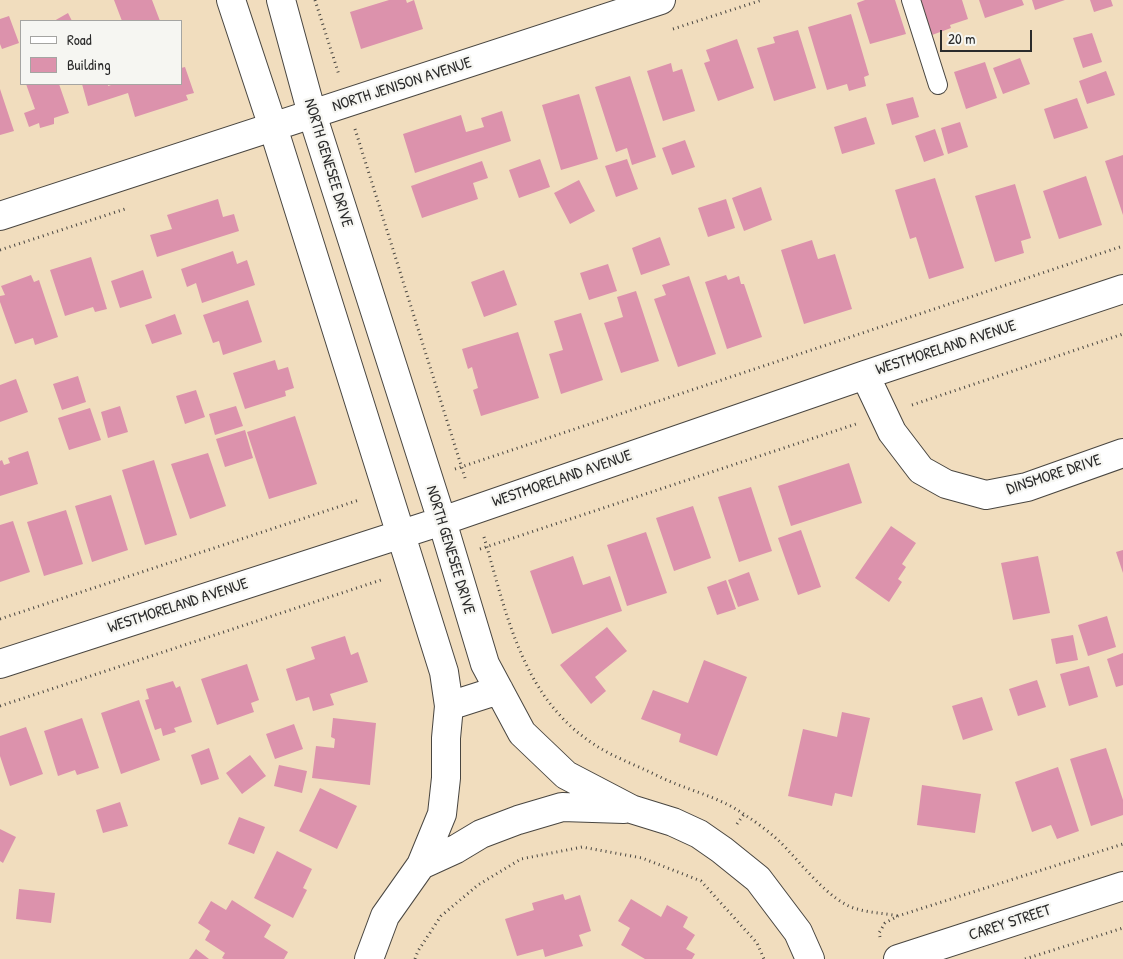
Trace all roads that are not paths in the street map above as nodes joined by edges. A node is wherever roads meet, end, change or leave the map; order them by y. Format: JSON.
{"nodes":[{"id":1,"x":231,"y":0,"type":"edge"},
{"id":2,"x":281,"y":0,"type":"edge"},
{"id":3,"x":661,"y":0,"type":"edge"},
{"id":4,"x":911,"y":0,"type":"edge"},
{"id":5,"x":938,"y":86,"type":"dead end"},
{"id":6,"x":312,"y":114,"type":"junction"},
{"id":7,"x":273,"y":126,"type":"junction"},
{"id":8,"x":0,"y":216,"type":"edge"},
{"id":9,"x":1123,"y":289,"type":"edge"},
{"id":10,"x":865,"y":375,"type":"junction"},
{"id":11,"x":1123,"y":452,"type":"edge"},
{"id":12,"x":442,"y":521,"type":"junction"},
{"id":13,"x":401,"y":534,"type":"junction"},
{"id":14,"x":0,"y":664,"type":"edge"},
{"id":15,"x":499,"y":690,"type":"junction"},
{"id":16,"x":449,"y":706,"type":"junction"},
{"id":17,"x":631,"y":809,"type":"junction"},
{"id":18,"x":420,"y":865,"type":"junction"},
{"id":19,"x":1123,"y":886,"type":"edge"},
{"id":20,"x":889,"y":950,"type":"edge"},
{"id":21,"x":368,"y":959,"type":"edge"},
{"id":22,"x":810,"y":959,"type":"edge"}],
"edges":[{"from":1,"to":7,"type":"street"},
{"from":2,"to":6,"type":"street","name":"NORTH GENESEE DRIVE"},
{"from":3,"to":6,"type":"street","name":"NORTH JENISON AVENUE"},
{"from":4,"to":5,"type":"lane"},
{"from":6,"to":7,"type":"street","name":"NORTH JENISON AVENUE"},
{"from":6,"to":12,"type":"street","name":"NORTH GENESEE DRIVE"},
{"from":7,"to":8,"type":"street","name":"NORTH JENISON AVENUE"},
{"from":7,"to":13,"type":"street"},
{"from":9,"to":10,"type":"street","name":"WESTMORELAND AVENUE"},
{"from":10,"to":11,"type":"street","name":"DINSMORE DRIVE"},
{"from":10,"to":12,"type":"street","name":"WESTMORELAND AVENUE"},
{"from":12,"to":13,"type":"street","name":"WESTMORELAND AVENUE"},
{"from":12,"to":15,"type":"street","name":"NORTH GENESEE DRIVE"},
{"from":13,"to":14,"type":"street","name":"WESTMORELAND AVENUE"},
{"from":13,"to":16,"type":"street"},
{"from":15,"to":16,"type":"street"},
{"from":15,"to":17,"type":"street","name":"NORTH GENESEE DRIVE"},
{"from":16,"to":18,"type":"street"},
{"from":17,"to":18,"type":"street"},
{"from":17,"to":22,"type":"street","name":"NORTH GENESEE DRIVE"},
{"from":18,"to":21,"type":"street"},
{"from":19,"to":20,"type":"street","name":"CAREY STREET"}]}
